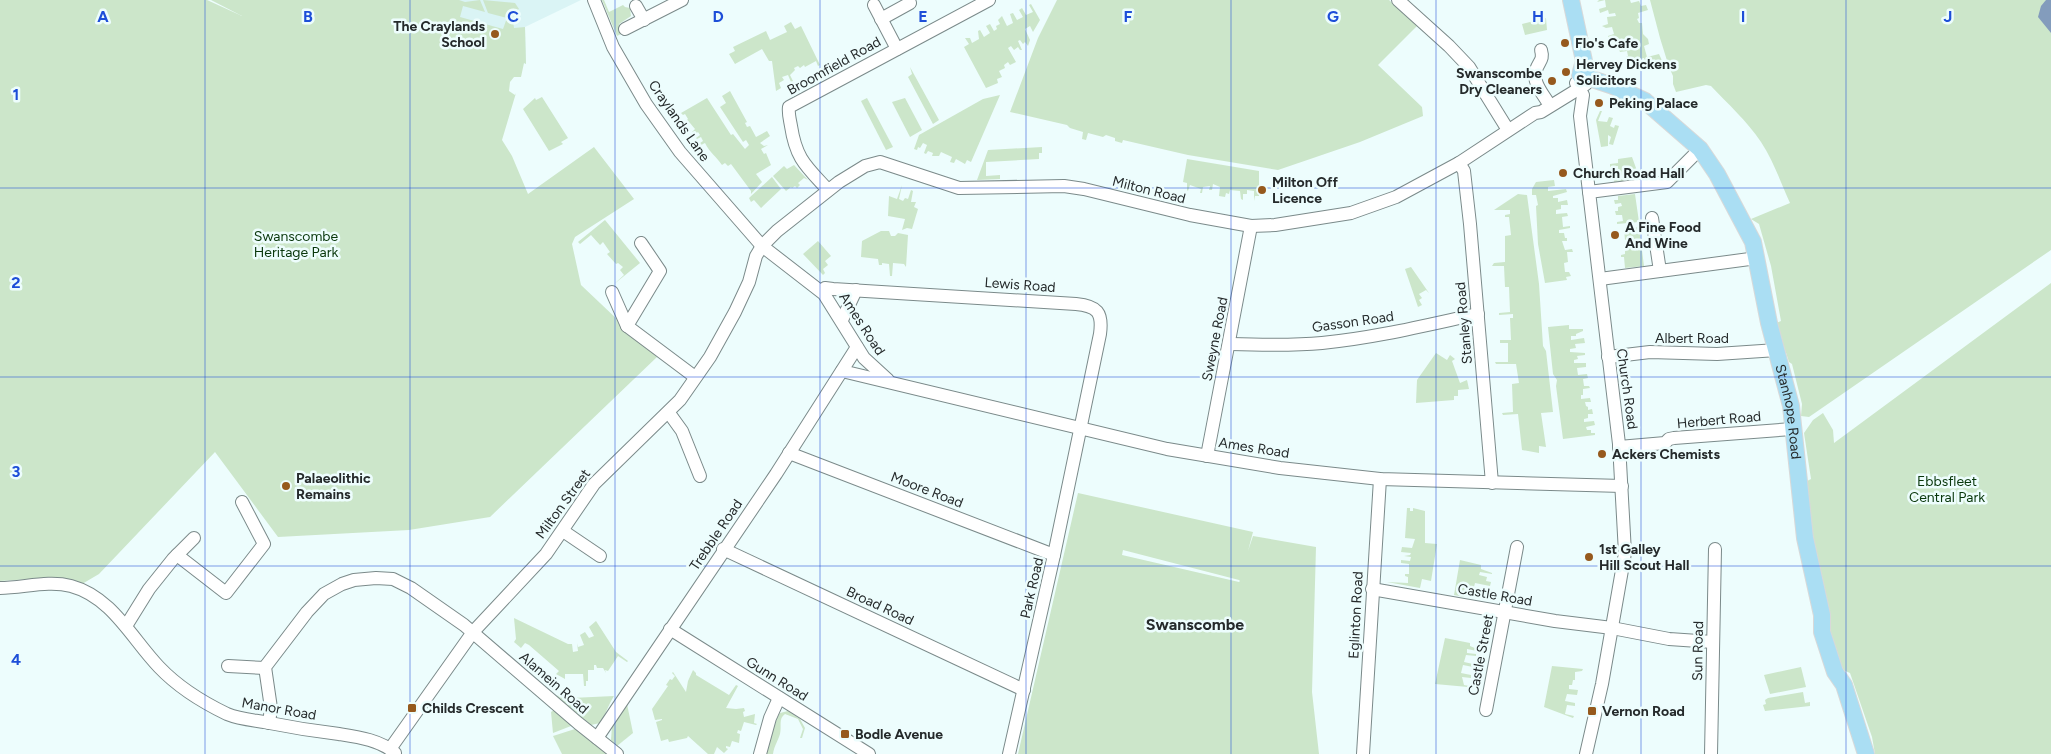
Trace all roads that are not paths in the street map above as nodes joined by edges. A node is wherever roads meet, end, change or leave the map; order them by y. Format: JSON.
{"nodes":[{"id":1,"x":594,"y":0,"type":"edge"},
{"id":2,"x":682,"y":0,"type":"edge"},
{"id":3,"x":989,"y":0,"type":"edge"},
{"id":4,"x":1398,"y":0,"type":"edge"},
{"id":5,"x":1571,"y":0,"type":"edge"},
{"id":6,"x":910,"y":3,"type":"dead end"},
{"id":7,"x":874,"y":5,"type":"dead end"},
{"id":8,"x":636,"y":6,"type":"dead end"},
{"id":9,"x":881,"y":19,"type":"junction"},
{"id":10,"x":644,"y":20,"type":"junction"},
{"id":11,"x":625,"y":29,"type":"dead end"},
{"id":12,"x":897,"y":49,"type":"junction"},
{"id":13,"x":1541,"y":50,"type":"dead end"},
{"id":14,"x":1580,"y":80,"type":"junction"},
{"id":15,"x":1547,"y":101,"type":"junction"},
{"id":16,"x":1535,"y":113,"type":"junction"},
{"id":17,"x":1508,"y":130,"type":"junction"},
{"id":18,"x":1700,"y":149,"type":"junction"},
{"id":19,"x":1459,"y":163,"type":"junction"},
{"id":20,"x":828,"y":190,"type":"junction"},
{"id":21,"x":1589,"y":192,"type":"junction"},
{"id":22,"x":1652,"y":218,"type":"dead end"},
{"id":23,"x":1251,"y":226,"type":"junction"},
{"id":24,"x":641,"y":243,"type":"dead end"},
{"id":25,"x":762,"y":246,"type":"junction"},
{"id":26,"x":1757,"y":258,"type":"junction"},
{"id":27,"x":1660,"y":272,"type":"junction"},
{"id":28,"x":1600,"y":279,"type":"junction"},
{"id":29,"x":856,"y":290,"type":"junction"},
{"id":30,"x":821,"y":291,"type":"junction"},
{"id":31,"x":612,"y":292,"type":"dead end"},
{"id":32,"x":1478,"y":314,"type":"junction"},
{"id":33,"x":842,"y":320,"type":"junction"},
{"id":34,"x":627,"y":326,"type":"junction"},
{"id":35,"x":1230,"y":344,"type":"junction"},
{"id":36,"x":857,"y":347,"type":"junction"},
{"id":37,"x":1777,"y":350,"type":"junction"},
{"id":38,"x":1608,"y":356,"type":"junction"},
{"id":39,"x":842,"y":371,"type":"junction"},
{"id":40,"x":695,"y":377,"type":"junction"},
{"id":41,"x":890,"y":382,"type":"junction"},
{"id":42,"x":669,"y":412,"type":"junction"},
{"id":43,"x":1081,"y":428,"type":"junction"},
{"id":44,"x":1792,"y":429,"type":"junction"},
{"id":45,"x":1619,"y":447,"type":"junction"},
{"id":46,"x":789,"y":453,"type":"junction"},
{"id":47,"x":1207,"y":456,"type":"junction"},
{"id":48,"x":700,"y":476,"type":"dead end"},
{"id":49,"x":1380,"y":479,"type":"junction"},
{"id":50,"x":1492,"y":483,"type":"junction"},
{"id":51,"x":1622,"y":486,"type":"junction"},
{"id":52,"x":242,"y":502,"type":"dead end"},
{"id":53,"x":563,"y":531,"type":"junction"},
{"id":54,"x":194,"y":538,"type":"dead end"},
{"id":55,"x":1517,"y":547,"type":"dead end"},
{"id":56,"x":723,"y":549,"type":"junction"},
{"id":57,"x":1715,"y":549,"type":"dead end"},
{"id":58,"x":177,"y":555,"type":"junction"},
{"id":59,"x":1054,"y":555,"type":"junction"},
{"id":60,"x":600,"y":556,"type":"dead end"},
{"id":61,"x":0,"y":588,"type":"edge"},
{"id":62,"x":1372,"y":589,"type":"junction"},
{"id":63,"x":1505,"y":612,"type":"junction"},
{"id":64,"x":126,"y":626,"type":"junction"},
{"id":65,"x":1612,"y":628,"type":"junction"},
{"id":66,"x":670,"y":629,"type":"junction"},
{"id":67,"x":473,"y":632,"type":"junction"},
{"id":68,"x":1714,"y":642,"type":"junction"},
{"id":69,"x":228,"y":666,"type":"dead end"},
{"id":70,"x":265,"y":668,"type":"junction"},
{"id":71,"x":1024,"y":690,"type":"junction"},
{"id":72,"x":779,"y":698,"type":"junction"},
{"id":73,"x":1486,"y":710,"type":"dead end"},
{"id":74,"x":269,"y":723,"type":"junction"},
{"id":75,"x":597,"y":738,"type":"junction"},
{"id":76,"x":393,"y":751,"type":"edge"},
{"id":77,"x":617,"y":754,"type":"edge"},
{"id":78,"x":760,"y":754,"type":"edge"},
{"id":79,"x":869,"y":754,"type":"edge"},
{"id":80,"x":1009,"y":754,"type":"edge"},
{"id":81,"x":1364,"y":754,"type":"edge"},
{"id":82,"x":1586,"y":754,"type":"edge"},
{"id":83,"x":1711,"y":754,"type":"edge"},
{"id":84,"x":1866,"y":754,"type":"edge"}],
"edges":[{"from":1,"to":25,"type":"street","name":"Craylands Lane"},
{"from":2,"to":10,"type":"street"},
{"from":3,"to":12,"type":"street","name":"Broomfield Road"},
{"from":4,"to":17,"type":"street"},
{"from":5,"to":14,"type":"main road"},
{"from":6,"to":9,"type":"street"},
{"from":7,"to":9,"type":"street","name":"Broomfield Road"},
{"from":8,"to":10,"type":"street"},
{"from":9,"to":12,"type":"street","name":"Broomfield Road"},
{"from":10,"to":11,"type":"street"},
{"from":12,"to":20,"type":"street","name":"Broomfield Road"},
{"from":13,"to":15,"type":"street"},
{"from":14,"to":15,"type":"street","name":"Milton Road"},
{"from":14,"to":16,"type":"street","name":"Milton Road"},
{"from":14,"to":18,"type":"main road","name":"Stanhope Road"},
{"from":14,"to":21,"type":"street","name":"Church Road"},
{"from":15,"to":16,"type":"street","name":"Milton Road"},
{"from":16,"to":17,"type":"street","name":"Milton Road"},
{"from":17,"to":19,"type":"street","name":"Milton Road"},
{"from":18,"to":21,"type":"street"},
{"from":18,"to":26,"type":"main road","name":"Stanhope Road"},
{"from":19,"to":23,"type":"street","name":"Milton Road"},
{"from":19,"to":32,"type":"street","name":"Stanley Road"},
{"from":20,"to":23,"type":"street","name":"Milton Road"},
{"from":20,"to":25,"type":"street","name":"Milton Road"},
{"from":21,"to":28,"type":"street","name":"Church Road"},
{"from":22,"to":27,"type":"street"},
{"from":23,"to":35,"type":"street","name":"Sweyne Road"},
{"from":24,"to":34,"type":"street"},
{"from":25,"to":30,"type":"street","name":"Ames Road"},
{"from":25,"to":40,"type":"street","name":"Milton Street"},
{"from":26,"to":27,"type":"street"},
{"from":26,"to":37,"type":"main road","name":"Stanhope Road"},
{"from":27,"to":28,"type":"street"},
{"from":28,"to":38,"type":"street","name":"Church Road"},
{"from":29,"to":30,"type":"street","name":"Lewis Road"},
{"from":29,"to":33,"type":"street"},
{"from":29,"to":43,"type":"street","name":"Lewis Road"},
{"from":30,"to":33,"type":"street","name":"Ames Road"},
{"from":31,"to":34,"type":"street"},
{"from":32,"to":35,"type":"street","name":"Gasson Road"},
{"from":32,"to":50,"type":"street","name":"Stanley Road"},
{"from":33,"to":36,"type":"street","name":"Ames Road"},
{"from":34,"to":40,"type":"street"},
{"from":35,"to":47,"type":"street","name":"Sweyne Road"},
{"from":36,"to":39,"type":"street","name":"Trebble Road"},
{"from":36,"to":41,"type":"street","name":"Ames Road"},
{"from":37,"to":38,"type":"street","name":"Albert Road"},
{"from":37,"to":44,"type":"main road","name":"Stanhope Road"},
{"from":38,"to":45,"type":"street","name":"Church Road"},
{"from":39,"to":41,"type":"street","name":"Ames Road"},
{"from":39,"to":46,"type":"street","name":"Trebble Road"},
{"from":40,"to":42,"type":"street","name":"Milton Street"},
{"from":41,"to":43,"type":"street","name":"Ames Road"},
{"from":42,"to":48,"type":"street"},
{"from":42,"to":53,"type":"street","name":"Milton Street"},
{"from":43,"to":47,"type":"street","name":"Ames Road"},
{"from":43,"to":59,"type":"street","name":"Park Road"},
{"from":44,"to":45,"type":"street","name":"Herbert Road"},
{"from":44,"to":84,"type":"main road","name":"Stanhope Road"},
{"from":45,"to":51,"type":"street","name":"Church Road"},
{"from":46,"to":56,"type":"street","name":"Trebble Road"},
{"from":46,"to":59,"type":"street","name":"Moore Road"},
{"from":47,"to":49,"type":"street","name":"Ames Road"},
{"from":49,"to":50,"type":"street","name":"Ames Road"},
{"from":49,"to":62,"type":"street","name":"Eglinton Road"},
{"from":50,"to":51,"type":"street","name":"Ames Road"},
{"from":51,"to":65,"type":"street","name":"Church Road"},
{"from":52,"to":58,"type":"street"},
{"from":53,"to":60,"type":"street"},
{"from":53,"to":67,"type":"street","name":"Milton Street"},
{"from":54,"to":58,"type":"street"},
{"from":55,"to":63,"type":"street","name":"Castle Street"},
{"from":56,"to":66,"type":"street","name":"Trebble Road"},
{"from":56,"to":71,"type":"street","name":"Broad Road"},
{"from":57,"to":68,"type":"street","name":"Sun Road"},
{"from":58,"to":64,"type":"street"},
{"from":59,"to":71,"type":"street","name":"Park Road"},
{"from":61,"to":64,"type":"street","name":"Manor Road"},
{"from":62,"to":63,"type":"street","name":"Castle Road"},
{"from":62,"to":81,"type":"street","name":"Eglinton Road"},
{"from":63,"to":65,"type":"street","name":"Castle Road"},
{"from":63,"to":73,"type":"street","name":"Castle Street"},
{"from":64,"to":74,"type":"street","name":"Manor Road"},
{"from":65,"to":68,"type":"street"},
{"from":65,"to":82,"type":"street","name":"Church Road"},
{"from":66,"to":72,"type":"street","name":"Gunn Road"},
{"from":66,"to":75,"type":"street","name":"Trebble Road"},
{"from":67,"to":70,"type":"street"},
{"from":67,"to":75,"type":"street","name":"Alamein Road"},
{"from":67,"to":76,"type":"street","name":"Milton Street"},
{"from":68,"to":83,"type":"street","name":"Sun Road"},
{"from":69,"to":70,"type":"street"},
{"from":70,"to":74,"type":"street"},
{"from":71,"to":80,"type":"street","name":"Park Road"},
{"from":72,"to":78,"type":"street"},
{"from":72,"to":79,"type":"street","name":"Gunn Road"},
{"from":74,"to":76,"type":"street","name":"Manor Road"},
{"from":75,"to":77,"type":"street","name":"Alamein Road"}]}
